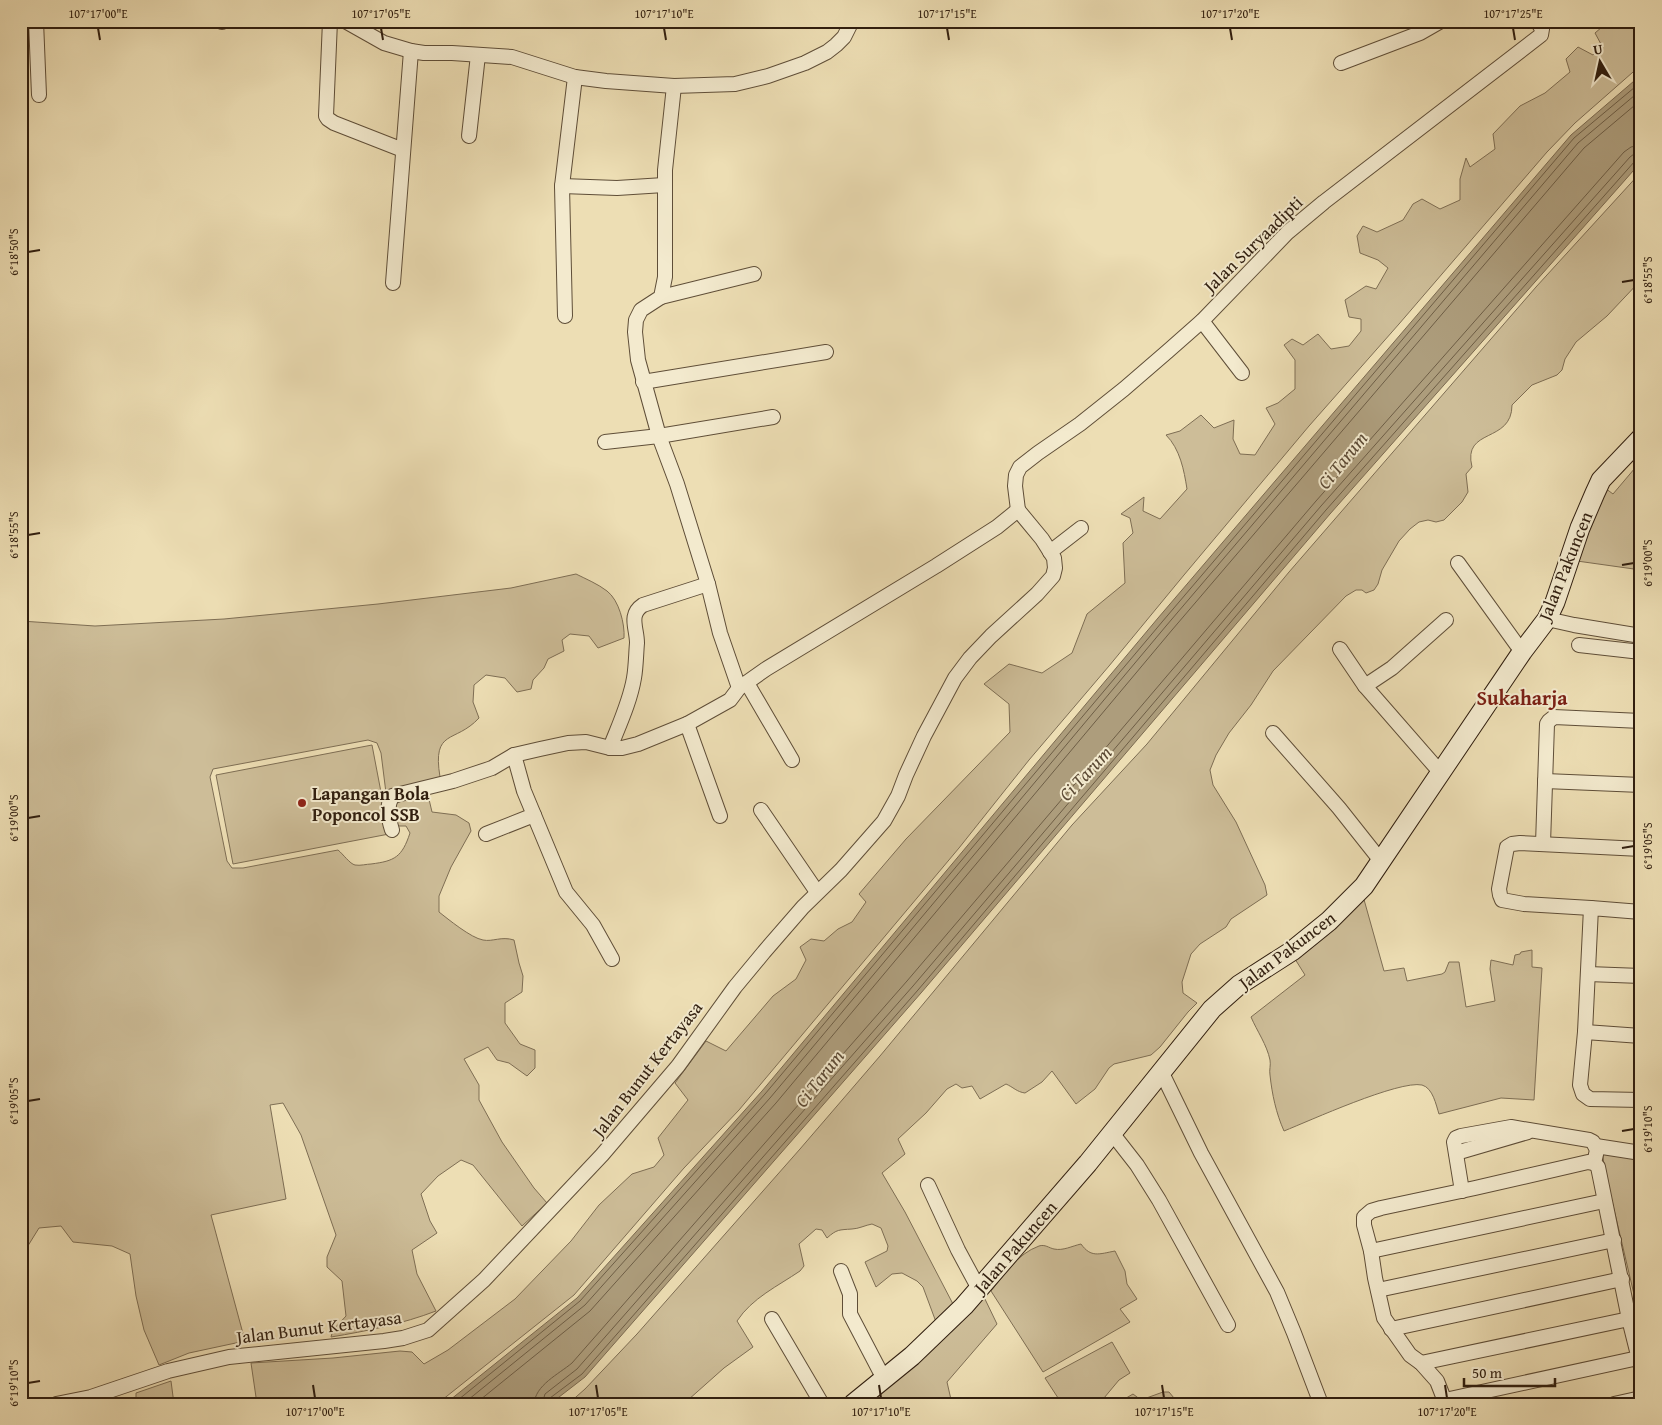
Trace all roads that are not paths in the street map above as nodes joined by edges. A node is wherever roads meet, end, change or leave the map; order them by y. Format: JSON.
{"nodes":[{"id":1,"x":36,"y":21,"type":"edge"},
{"id":2,"x":330,"y":21,"type":"edge"},
{"id":3,"x":345,"y":21,"type":"edge"},
{"id":4,"x":852,"y":21,"type":"edge"},
{"id":5,"x":1441,"y":21,"type":"edge"},
{"id":6,"x":1537,"y":21,"type":"edge"},
{"id":7,"x":411,"y":51,"type":"junction"},
{"id":8,"x":478,"y":55,"type":"junction"},
{"id":9,"x":1341,"y":63,"type":"dead end"},
{"id":10,"x":575,"y":77,"type":"junction"},
{"id":11,"x":674,"y":86,"type":"junction"},
{"id":12,"x":39,"y":95,"type":"dead end"},
{"id":13,"x":469,"y":136,"type":"dead end"},
{"id":14,"x":403,"y":150,"type":"junction"},
{"id":15,"x":664,"y":185,"type":"junction"},
{"id":16,"x":562,"y":186,"type":"junction"},
{"id":17,"x":754,"y":274,"type":"dead end"},
{"id":18,"x":393,"y":283,"type":"dead end"},
{"id":19,"x":661,"y":297,"type":"junction"},
{"id":20,"x":565,"y":316,"type":"dead end"},
{"id":21,"x":1202,"y":321,"type":"junction"},
{"id":22,"x":826,"y":352,"type":"dead end"},
{"id":23,"x":1242,"y":373,"type":"dead end"},
{"id":24,"x":644,"y":382,"type":"junction"},
{"id":25,"x":773,"y":417,"type":"dead end"},
{"id":26,"x":659,"y":436,"type":"junction"},
{"id":27,"x":1641,"y":438,"type":"edge"},
{"id":28,"x":605,"y":442,"type":"dead end"},
{"id":29,"x":1018,"y":510,"type":"junction"},
{"id":30,"x":1081,"y":528,"type":"dead end"},
{"id":31,"x":1050,"y":552,"type":"junction"},
{"id":32,"x":1458,"y":563,"type":"dead end"},
{"id":33,"x":708,"y":584,"type":"junction"},
{"id":34,"x":1547,"y":619,"type":"junction"},
{"id":35,"x":1446,"y":620,"type":"dead end"},
{"id":36,"x":1641,"y":636,"type":"edge"},
{"id":37,"x":1579,"y":645,"type":"dead end"},
{"id":38,"x":1340,"y":648,"type":"dead end"},
{"id":39,"x":1522,"y":652,"type":"junction"},
{"id":40,"x":1641,"y":652,"type":"edge"},
{"id":41,"x":743,"y":686,"type":"junction"},
{"id":42,"x":1365,"y":686,"type":"junction"},
{"id":43,"x":1641,"y":721,"type":"edge"},
{"id":44,"x":687,"y":724,"type":"junction"},
{"id":45,"x":1273,"y":733,"type":"dead end"},
{"id":46,"x":610,"y":748,"type":"junction"},
{"id":47,"x":514,"y":755,"type":"junction"},
{"id":48,"x":792,"y":760,"type":"dead end"},
{"id":49,"x":1440,"y":772,"type":"junction"},
{"id":50,"x":1546,"y":781,"type":"junction"},
{"id":51,"x":1641,"y":786,"type":"edge"},
{"id":52,"x":761,"y":810,"type":"dead end"},
{"id":53,"x":534,"y":815,"type":"junction"},
{"id":54,"x":720,"y":816,"type":"dead end"},
{"id":55,"x":392,"y":830,"type":"dead end"},
{"id":56,"x":486,"y":834,"type":"dead end"},
{"id":57,"x":1543,"y":844,"type":"junction"},
{"id":58,"x":1641,"y":849,"type":"edge"},
{"id":59,"x":1381,"y":861,"type":"junction"},
{"id":60,"x":817,"y":892,"type":"junction"},
{"id":61,"x":1591,"y":908,"type":"junction"},
{"id":62,"x":1641,"y":912,"type":"edge"},
{"id":63,"x":612,"y":959,"type":"dead end"},
{"id":64,"x":1588,"y":974,"type":"junction"},
{"id":65,"x":1641,"y":976,"type":"edge"},
{"id":66,"x":1585,"y":1032,"type":"junction"},
{"id":67,"x":1641,"y":1036,"type":"edge"},
{"id":68,"x":1162,"y":1073,"type":"junction"},
{"id":69,"x":1641,"y":1100,"type":"edge"},
{"id":70,"x":1112,"y":1133,"type":"junction"},
{"id":71,"x":1596,"y":1146,"type":"junction"},
{"id":72,"x":1641,"y":1152,"type":"edge"},
{"id":73,"x":1594,"y":1163,"type":"junction"},
{"id":74,"x":928,"y":1185,"type":"dead end"},
{"id":75,"x":1462,"y":1191,"type":"junction"},
{"id":76,"x":1604,"y":1201,"type":"junction"},
{"id":77,"x":1614,"y":1240,"type":"junction"},
{"id":78,"x":1371,"y":1251,"type":"junction"},
{"id":79,"x":841,"y":1271,"type":"dead end"},
{"id":80,"x":1622,"y":1279,"type":"junction"},
{"id":81,"x":979,"y":1289,"type":"junction"},
{"id":82,"x":1378,"y":1290,"type":"junction"},
{"id":83,"x":772,"y":1319,"type":"dead end"},
{"id":84,"x":1629,"y":1319,"type":"junction"},
{"id":85,"x":1228,"y":1326,"type":"dead end"},
{"id":86,"x":1391,"y":1329,"type":"junction"},
{"id":87,"x":1640,"y":1362,"type":"edge"},
{"id":88,"x":1421,"y":1363,"type":"junction"},
{"id":89,"x":884,"y":1380,"type":"junction"},
{"id":90,"x":1641,"y":1398,"type":"edge"},
{"id":91,"x":1445,"y":1402,"type":"edge"},
{"id":92,"x":56,"y":1404,"type":"edge"},
{"id":93,"x":822,"y":1404,"type":"edge"},
{"id":94,"x":853,"y":1404,"type":"edge"},
{"id":95,"x":1320,"y":1404,"type":"edge"},
{"id":96,"x":1614,"y":1404,"type":"edge"}],
"edges":[{"from":1,"to":12,"type":"street"},
{"from":2,"to":14,"type":"street"},
{"from":3,"to":7,"type":"street"},
{"from":4,"to":11,"type":"street"},
{"from":5,"to":9,"type":"street"},
{"from":6,"to":21,"type":"street","name":"Jalan Suryaadipti"},
{"from":7,"to":8,"type":"street"},
{"from":7,"to":14,"type":"street"},
{"from":8,"to":10,"type":"street"},
{"from":8,"to":13,"type":"street"},
{"from":10,"to":11,"type":"street"},
{"from":10,"to":16,"type":"street"},
{"from":11,"to":15,"type":"street"},
{"from":14,"to":18,"type":"street"},
{"from":15,"to":16,"type":"street"},
{"from":15,"to":19,"type":"street"},
{"from":16,"to":20,"type":"street"},
{"from":17,"to":19,"type":"street"},
{"from":19,"to":24,"type":"street"},
{"from":21,"to":23,"type":"street"},
{"from":21,"to":29,"type":"street","name":"Jalan Suryaadipti"},
{"from":22,"to":24,"type":"street"},
{"from":24,"to":26,"type":"street"},
{"from":25,"to":26,"type":"street"},
{"from":26,"to":28,"type":"street"},
{"from":26,"to":33,"type":"street"},
{"from":27,"to":34,"type":"street","name":"Jalan Pakuncen"},
{"from":29,"to":31,"type":"street","name":"Jalan Bunut Kertayasa"},
{"from":29,"to":41,"type":"street"},
{"from":30,"to":31,"type":"street"},
{"from":31,"to":60,"type":"street","name":"Jalan Bunut Kertayasa"},
{"from":32,"to":39,"type":"street"},
{"from":33,"to":41,"type":"street"},
{"from":33,"to":46,"type":"street"},
{"from":34,"to":36,"type":"street"},
{"from":34,"to":39,"type":"street","name":"Jalan Pakuncen"},
{"from":35,"to":42,"type":"street"},
{"from":37,"to":40,"type":"street"},
{"from":38,"to":42,"type":"street"},
{"from":39,"to":49,"type":"street","name":"Jalan Pakuncen"},
{"from":41,"to":44,"type":"street"},
{"from":41,"to":48,"type":"street"},
{"from":42,"to":49,"type":"street"},
{"from":43,"to":50,"type":"street"},
{"from":44,"to":46,"type":"street"},
{"from":44,"to":54,"type":"street"},
{"from":45,"to":59,"type":"street"},
{"from":46,"to":47,"type":"street"},
{"from":47,"to":53,"type":"street"},
{"from":47,"to":55,"type":"street"},
{"from":49,"to":59,"type":"street","name":"Jalan Pakuncen"},
{"from":50,"to":51,"type":"street"},
{"from":50,"to":57,"type":"street"},
{"from":52,"to":60,"type":"street"},
{"from":53,"to":56,"type":"street"},
{"from":53,"to":63,"type":"street"},
{"from":57,"to":58,"type":"street"},
{"from":57,"to":61,"type":"street"},
{"from":59,"to":68,"type":"street","name":"Jalan Pakuncen"},
{"from":60,"to":92,"type":"street","name":"Jalan Bunut Kertayasa"},
{"from":61,"to":62,"type":"street"},
{"from":61,"to":64,"type":"street"},
{"from":64,"to":65,"type":"street"},
{"from":64,"to":66,"type":"street"},
{"from":66,"to":67,"type":"street"},
{"from":66,"to":69,"type":"street"},
{"from":68,"to":70,"type":"street","name":"Jalan Pakuncen"},
{"from":68,"to":95,"type":"street"},
{"from":70,"to":81,"type":"street","name":"Jalan Pakuncen"},
{"from":70,"to":85,"type":"street"},
{"from":71,"to":72,"type":"street"},
{"from":71,"to":73,"type":"street"},
{"from":71,"to":75,"type":"street"},
{"from":73,"to":75,"type":"street"},
{"from":73,"to":76,"type":"street"},
{"from":74,"to":81,"type":"street"},
{"from":75,"to":78,"type":"street"},
{"from":76,"to":77,"type":"street"},
{"from":76,"to":78,"type":"street"},
{"from":77,"to":80,"type":"street"},
{"from":77,"to":82,"type":"street"},
{"from":78,"to":82,"type":"street"},
{"from":79,"to":89,"type":"street"},
{"from":80,"to":84,"type":"street"},
{"from":80,"to":86,"type":"street"},
{"from":81,"to":89,"type":"street","name":"Jalan Pakuncen"},
{"from":82,"to":86,"type":"street"},
{"from":83,"to":93,"type":"street"},
{"from":84,"to":87,"type":"street"},
{"from":84,"to":88,"type":"street"},
{"from":86,"to":88,"type":"street"},
{"from":87,"to":91,"type":"street"},
{"from":88,"to":91,"type":"street"},
{"from":89,"to":94,"type":"street","name":"Jalan Pakuncen"},
{"from":90,"to":96,"type":"street"}]}
